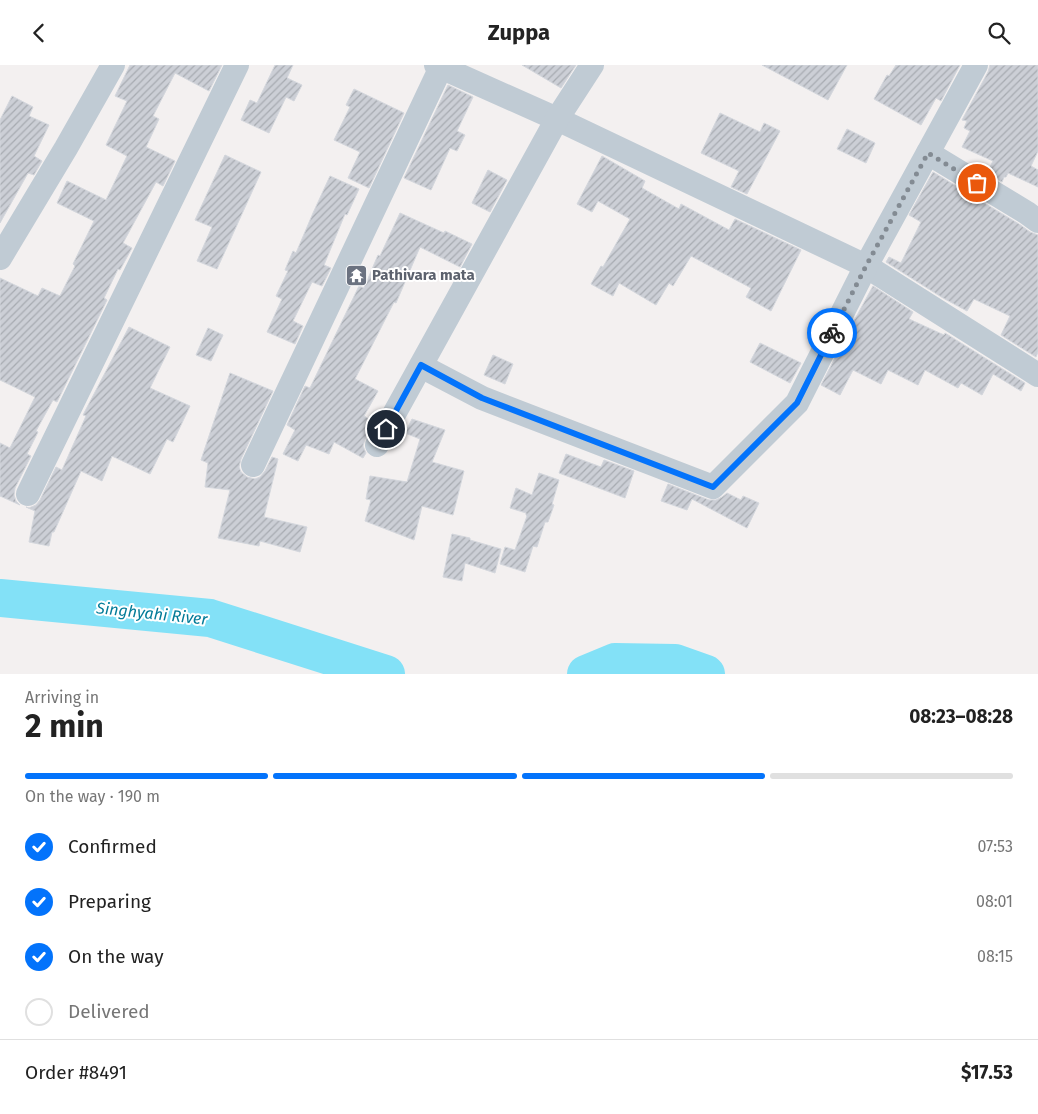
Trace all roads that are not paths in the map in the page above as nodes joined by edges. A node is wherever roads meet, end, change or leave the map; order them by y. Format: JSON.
{"nodes":[{"id":1,"x":113,"y":65,"type":"edge"},
{"id":2,"x":237,"y":65,"type":"edge"},
{"id":3,"x":592,"y":65,"type":"edge"},
{"id":4,"x":976,"y":65,"type":"edge"},
{"id":5,"x":438,"y":66,"type":"edge"},
{"id":6,"x":558,"y":119,"type":"junction"},
{"id":7,"x":928,"y":153,"type":"junction"},
{"id":8,"x":1038,"y":221,"type":"edge"},
{"id":9,"x":0,"y":258,"type":"edge"},
{"id":10,"x":866,"y":266,"type":"junction"},
{"id":11,"x":421,"y":365,"type":"junction"},
{"id":12,"x":1038,"y":375,"type":"edge"},
{"id":13,"x":377,"y":445,"type":"dead end"},
{"id":14,"x":253,"y":465,"type":"dead end"},
{"id":15,"x":28,"y":494,"type":"dead end"}],
"edges":[{"from":1,"to":9,"type":"street"},
{"from":2,"to":15,"type":"street"},
{"from":3,"to":6,"type":"street"},
{"from":4,"to":7,"type":"street"},
{"from":5,"to":6,"type":"street"},
{"from":5,"to":14,"type":"street"},
{"from":6,"to":10,"type":"street"},
{"from":6,"to":11,"type":"street"},
{"from":7,"to":8,"type":"street"},
{"from":7,"to":10,"type":"street"},
{"from":10,"to":11,"type":"street"},
{"from":10,"to":12,"type":"street"},
{"from":11,"to":13,"type":"street"}]}
